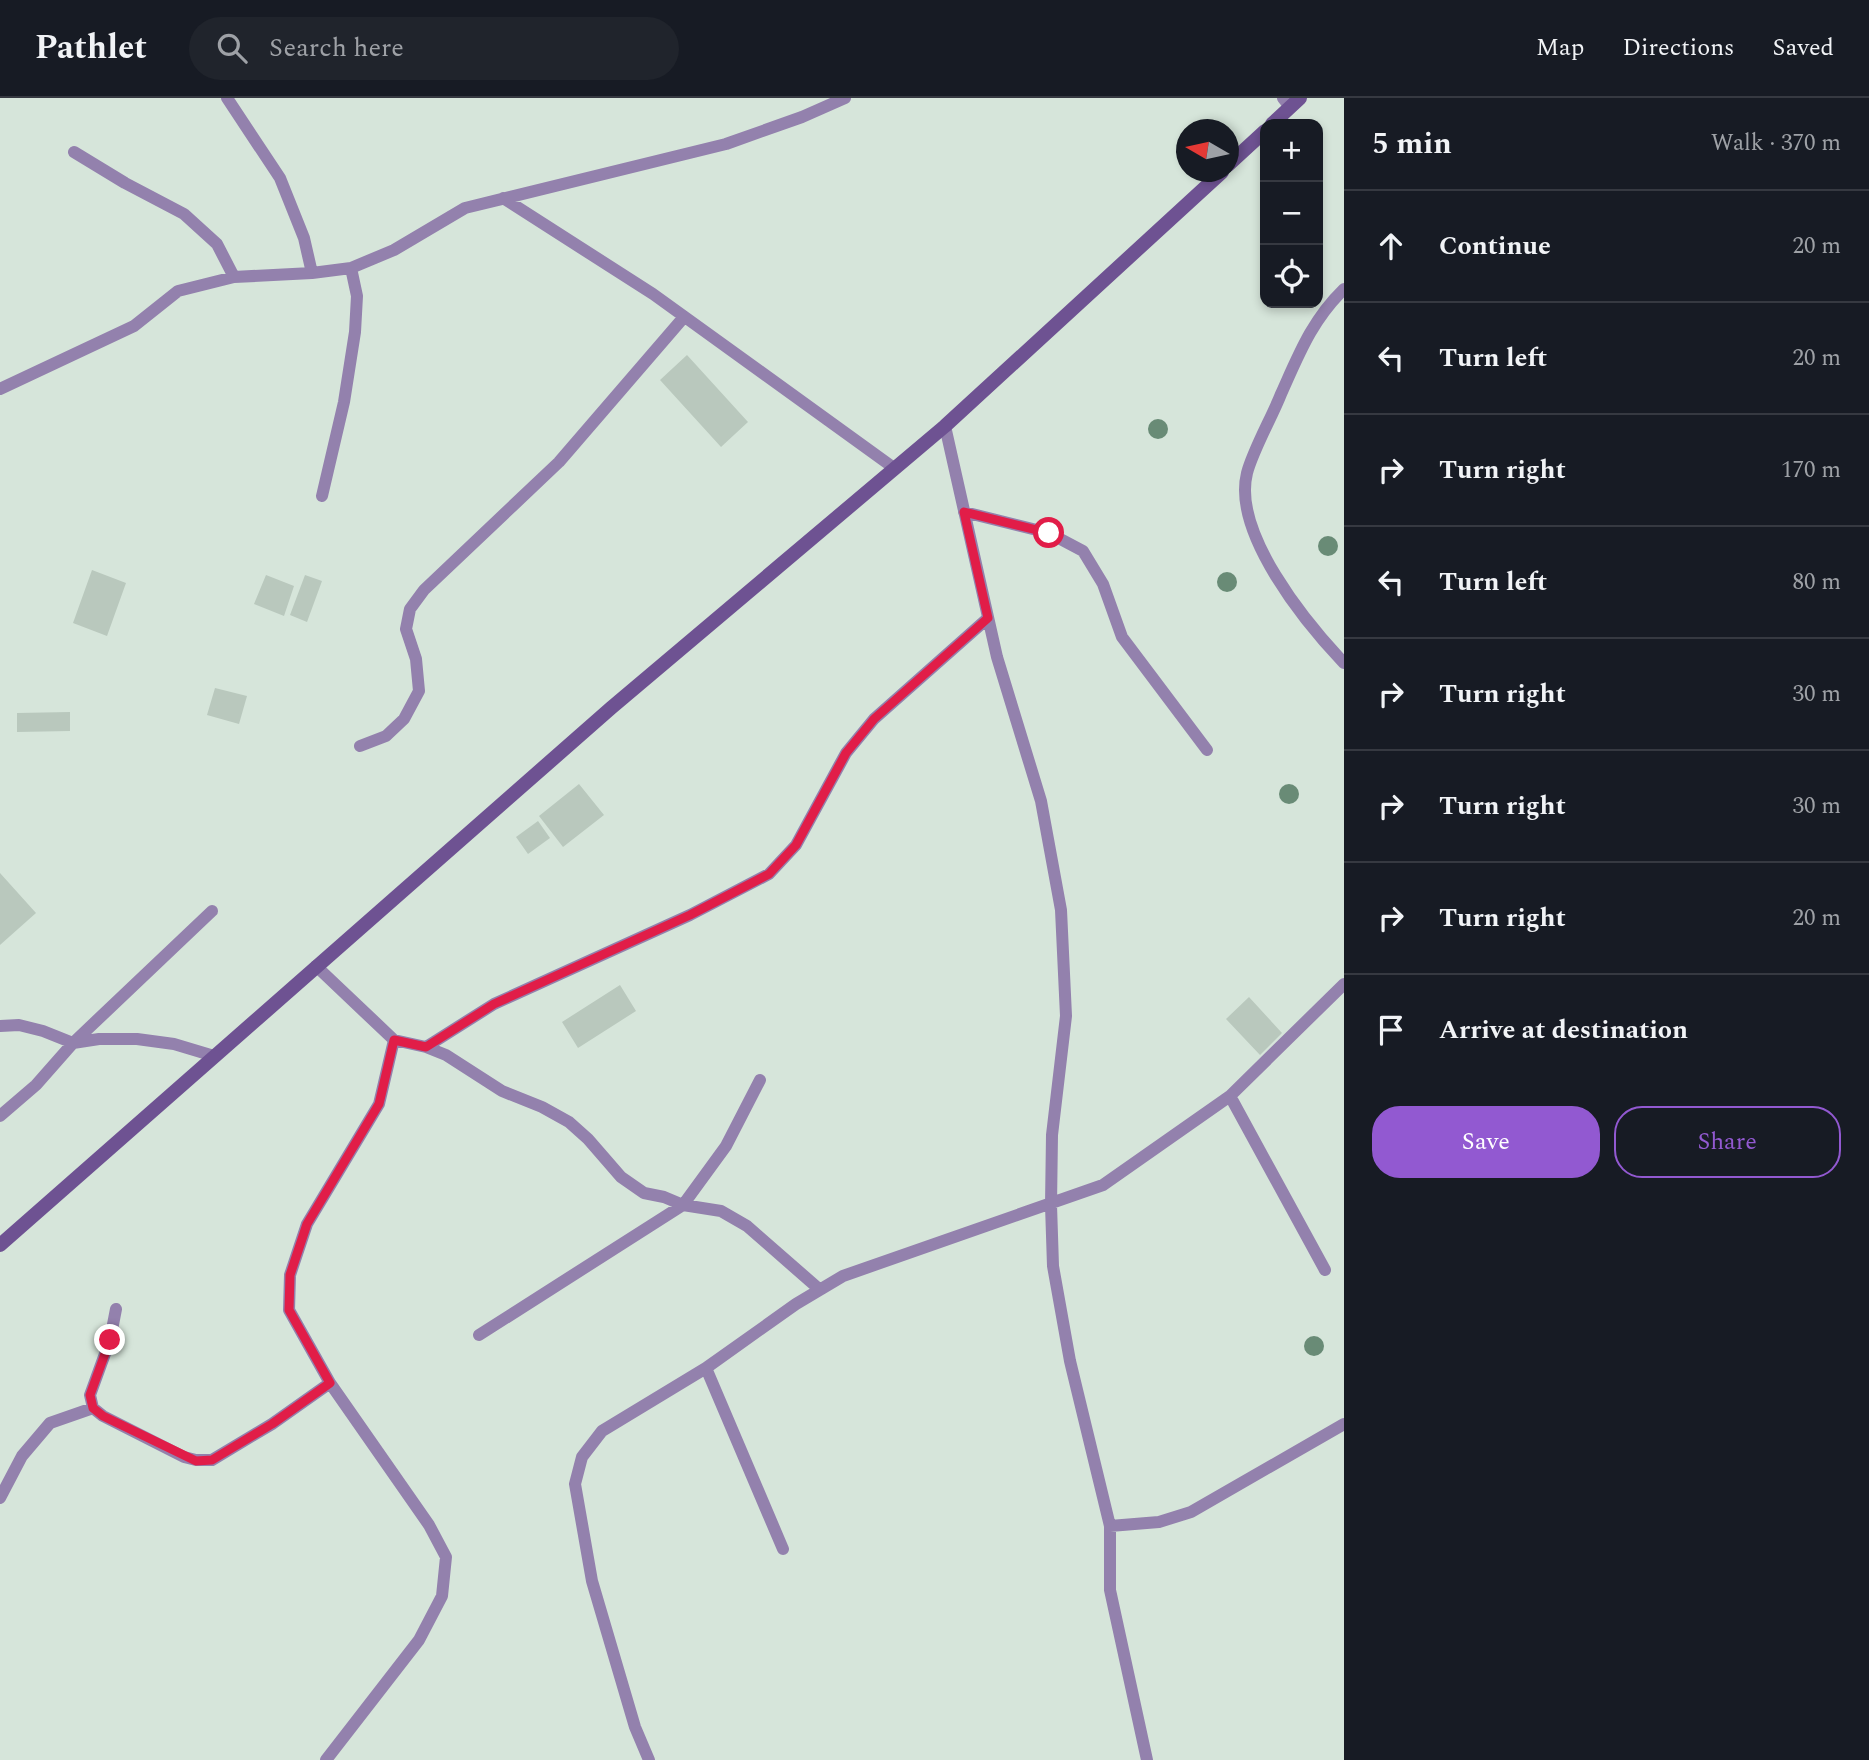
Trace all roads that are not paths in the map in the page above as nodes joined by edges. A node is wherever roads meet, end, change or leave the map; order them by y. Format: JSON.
{"nodes":[{"id":1,"x":228,"y":98,"type":"edge"},
{"id":2,"x":845,"y":98,"type":"edge"},
{"id":3,"x":1291,"y":101,"type":"edge"},
{"id":4,"x":1276,"y":119,"type":"edge"},
{"id":5,"x":1260,"y":136,"type":"edge"},
{"id":6,"x":74,"y":152,"type":"dead end"},
{"id":7,"x":1239,"y":155,"type":"edge"},
{"id":8,"x":1211,"y":182,"type":"edge"},
{"id":9,"x":503,"y":198,"type":"junction"},
{"id":10,"x":351,"y":268,"type":"junction"},
{"id":11,"x":312,"y":273,"type":"junction"},
{"id":12,"x":234,"y":277,"type":"junction"},
{"id":13,"x":1344,"y":289,"type":"edge"},
{"id":14,"x":684,"y":317,"type":"junction"},
{"id":15,"x":0,"y":390,"type":"edge"},
{"id":16,"x":944,"y":426,"type":"junction"},
{"id":17,"x":894,"y":468,"type":"junction"},
{"id":18,"x":322,"y":496,"type":"dead end"},
{"id":19,"x":964,"y":512,"type":"junction"},
{"id":20,"x":988,"y":618,"type":"junction"},
{"id":21,"x":1344,"y":663,"type":"edge"},
{"id":22,"x":360,"y":746,"type":"dead end"},
{"id":23,"x":1207,"y":750,"type":"dead end"},
{"id":24,"x":212,"y":911,"type":"dead end"},
{"id":25,"x":316,"y":967,"type":"junction"},
{"id":26,"x":1344,"y":984,"type":"edge"},
{"id":27,"x":0,"y":1026,"type":"edge"},
{"id":28,"x":394,"y":1040,"type":"junction"},
{"id":29,"x":73,"y":1043,"type":"junction"},
{"id":30,"x":426,"y":1047,"type":"junction"},
{"id":31,"x":214,"y":1056,"type":"junction"},
{"id":32,"x":760,"y":1080,"type":"dead end"},
{"id":33,"x":1230,"y":1097,"type":"junction"},
{"id":34,"x":0,"y":1116,"type":"edge"},
{"id":35,"x":684,"y":1205,"type":"junction"},
{"id":36,"x":1051,"y":1205,"type":"junction"},
{"id":37,"x":0,"y":1245,"type":"edge"},
{"id":38,"x":1325,"y":1270,"type":"dead end"},
{"id":39,"x":819,"y":1289,"type":"junction"},
{"id":40,"x":116,"y":1309,"type":"dead end"},
{"id":41,"x":479,"y":1335,"type":"dead end"},
{"id":42,"x":706,"y":1368,"type":"junction"},
{"id":43,"x":330,"y":1383,"type":"junction"},
{"id":44,"x":93,"y":1408,"type":"junction"},
{"id":45,"x":1344,"y":1423,"type":"edge"},
{"id":46,"x":0,"y":1498,"type":"edge"},
{"id":47,"x":1110,"y":1526,"type":"junction"},
{"id":48,"x":783,"y":1549,"type":"dead end"},
{"id":49,"x":326,"y":1760,"type":"edge"},
{"id":50,"x":649,"y":1760,"type":"edge"},
{"id":51,"x":1147,"y":1760,"type":"edge"}],
"edges":[{"from":1,"to":11,"type":"lane"},
{"from":2,"to":9,"type":"lane"},
{"from":3,"to":4,"type":"street"},
{"from":5,"to":7,"type":"street"},
{"from":6,"to":12,"type":"lane"},
{"from":8,"to":16,"type":"street"},
{"from":9,"to":10,"type":"lane"},
{"from":9,"to":14,"type":"lane"},
{"from":10,"to":11,"type":"lane"},
{"from":10,"to":18,"type":"lane"},
{"from":11,"to":12,"type":"lane"},
{"from":12,"to":15,"type":"lane"},
{"from":13,"to":21,"type":"lane"},
{"from":14,"to":17,"type":"lane"},
{"from":14,"to":22,"type":"lane"},
{"from":16,"to":17,"type":"street"},
{"from":16,"to":19,"type":"lane"},
{"from":17,"to":25,"type":"street"},
{"from":19,"to":20,"type":"lane"},
{"from":19,"to":23,"type":"lane"},
{"from":20,"to":30,"type":"lane"},
{"from":20,"to":36,"type":"lane"},
{"from":24,"to":29,"type":"lane"},
{"from":25,"to":28,"type":"lane"},
{"from":25,"to":31,"type":"street"},
{"from":26,"to":33,"type":"lane"},
{"from":27,"to":29,"type":"lane"},
{"from":28,"to":30,"type":"lane"},
{"from":28,"to":43,"type":"lane"},
{"from":29,"to":31,"type":"lane"},
{"from":29,"to":34,"type":"lane"},
{"from":30,"to":35,"type":"lane"},
{"from":31,"to":37,"type":"street"},
{"from":32,"to":35,"type":"lane"},
{"from":33,"to":36,"type":"lane"},
{"from":33,"to":38,"type":"lane"},
{"from":35,"to":39,"type":"lane"},
{"from":35,"to":41,"type":"lane"},
{"from":36,"to":39,"type":"lane"},
{"from":36,"to":47,"type":"lane"},
{"from":39,"to":42,"type":"lane"},
{"from":40,"to":44,"type":"lane"},
{"from":42,"to":48,"type":"lane"},
{"from":42,"to":50,"type":"lane"},
{"from":43,"to":44,"type":"lane"},
{"from":43,"to":49,"type":"lane"},
{"from":44,"to":46,"type":"lane"},
{"from":45,"to":47,"type":"lane"},
{"from":47,"to":51,"type":"lane"}]}
